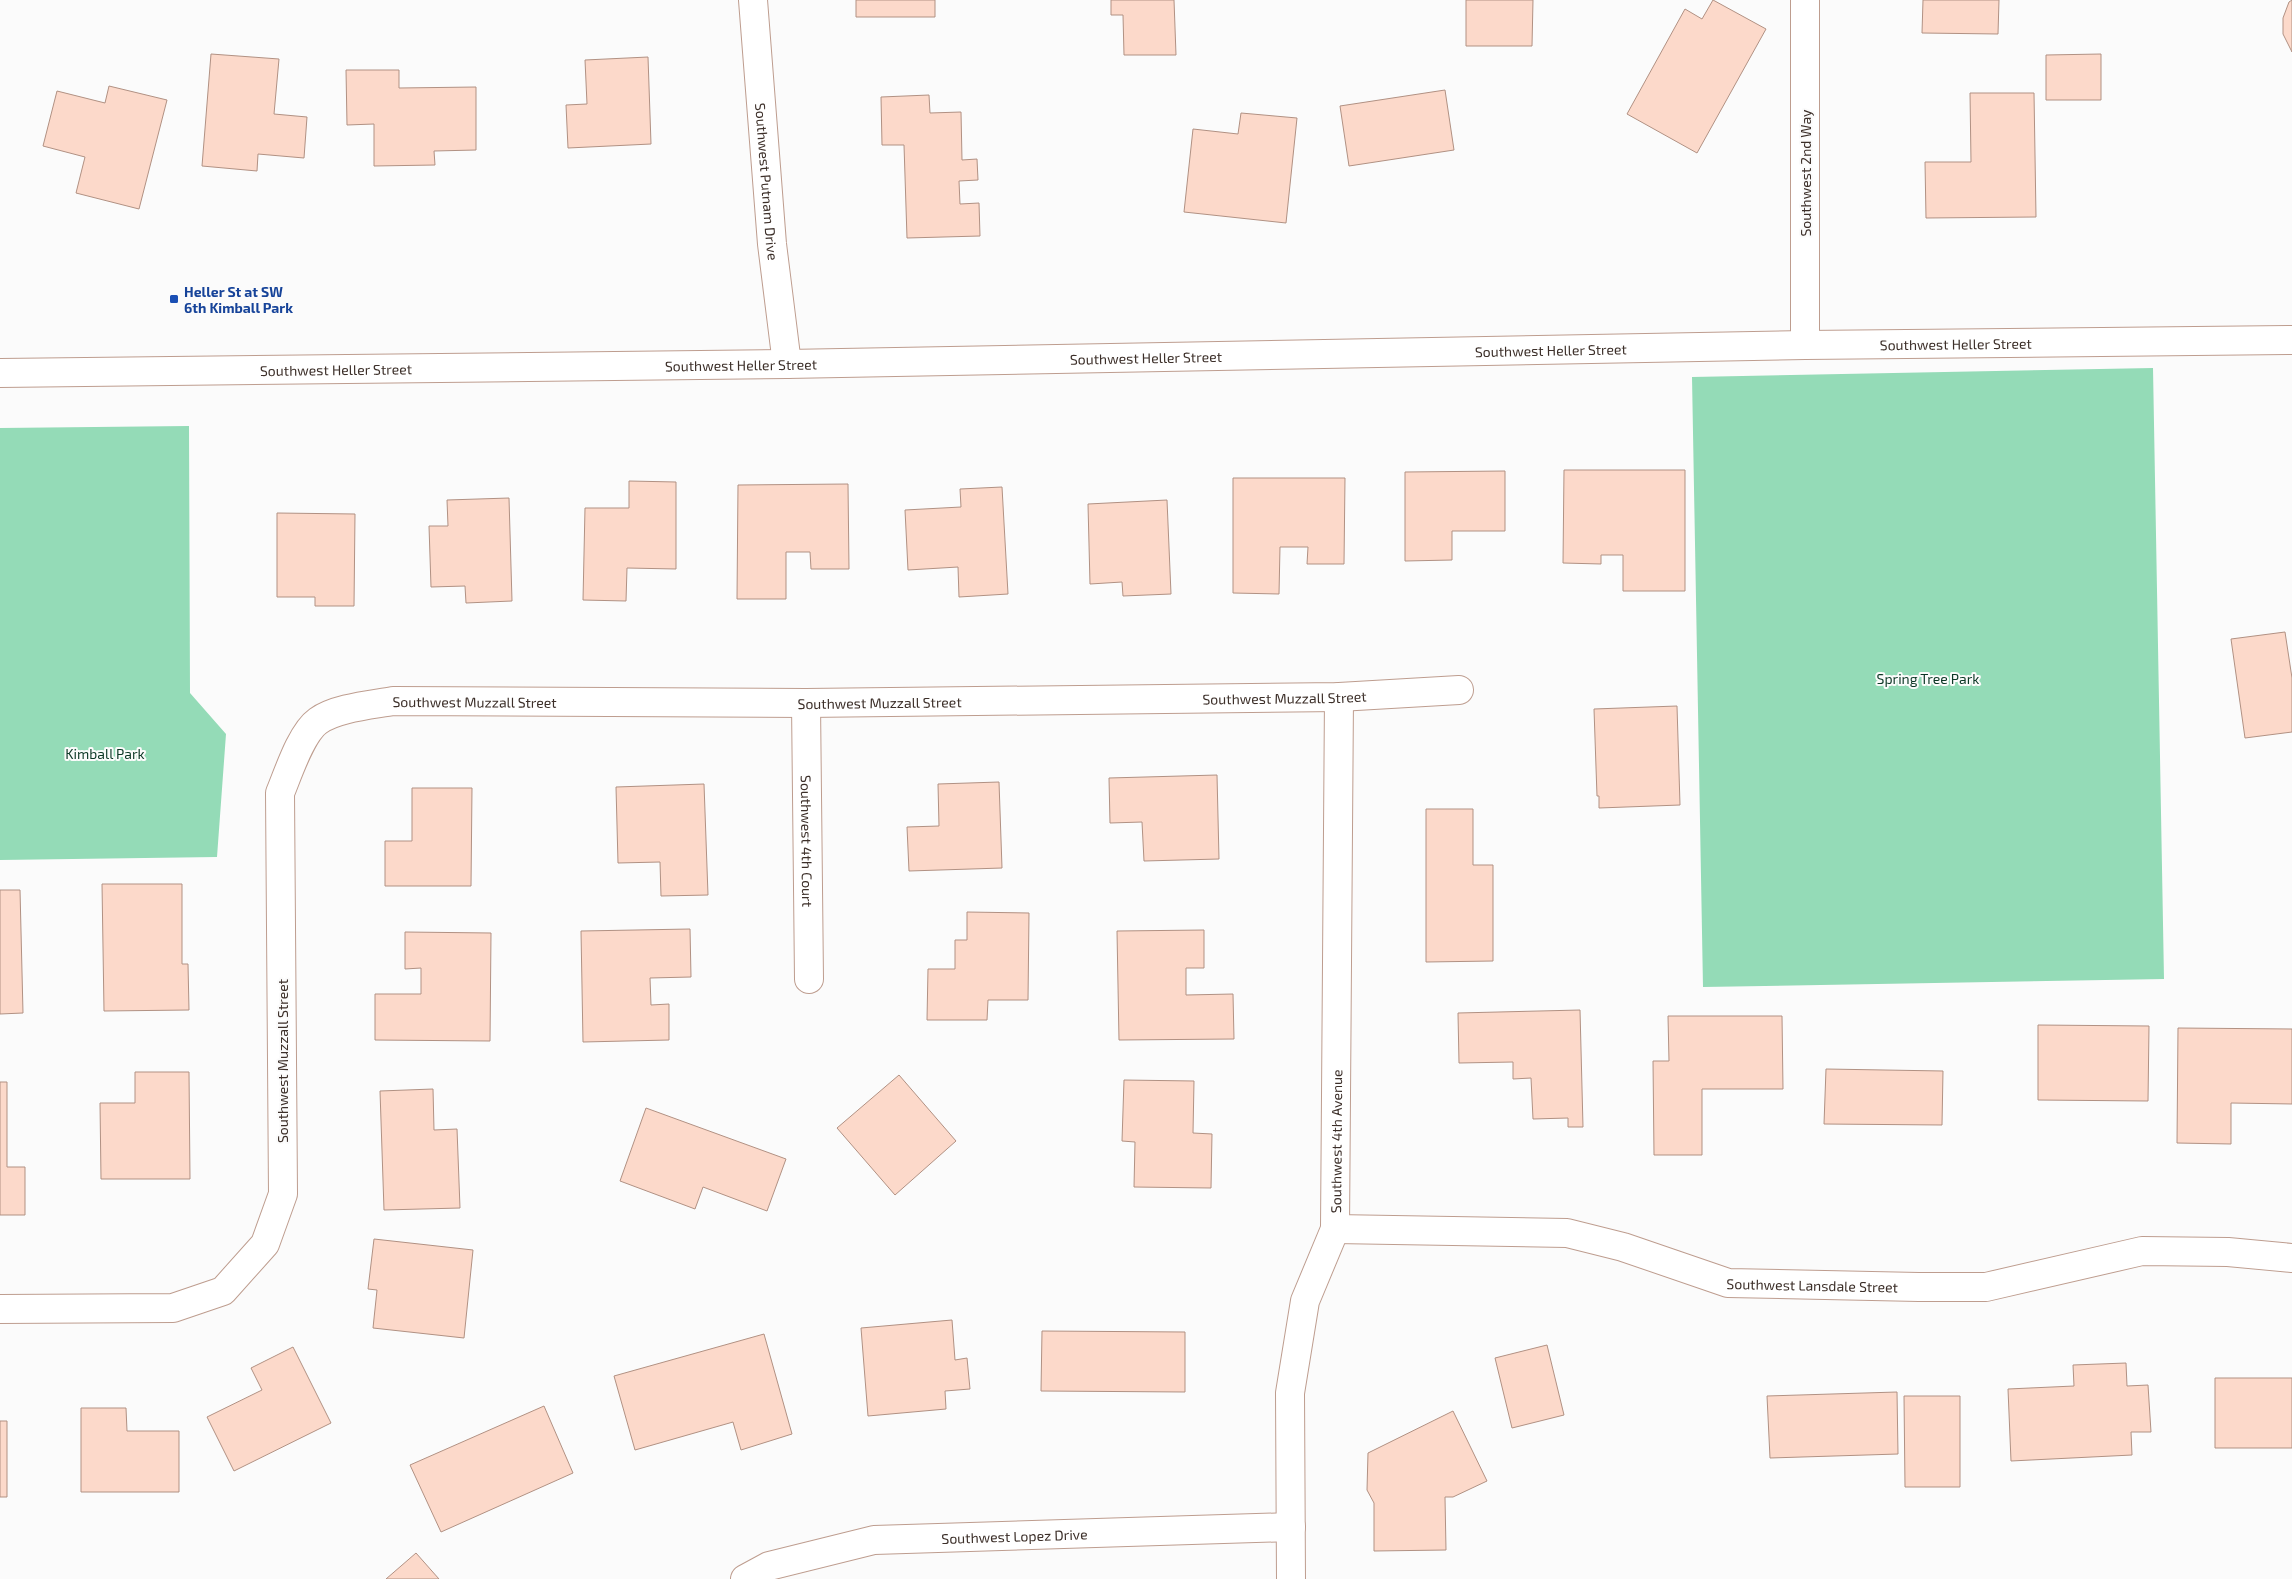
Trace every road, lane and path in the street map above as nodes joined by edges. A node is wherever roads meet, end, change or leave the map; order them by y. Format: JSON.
{"nodes":[{"id":1,"x":753,"y":0,"type":"edge"},
{"id":2,"x":1805,"y":0,"type":"edge"},
{"id":3,"x":2292,"y":340,"type":"edge"},
{"id":4,"x":1805,"y":345,"type":"junction"},
{"id":5,"x":786,"y":364,"type":"junction"},
{"id":6,"x":0,"y":373,"type":"edge"},
{"id":7,"x":1459,"y":690,"type":"dead end"},
{"id":8,"x":1339,"y":697,"type":"junction"},
{"id":9,"x":806,"y":703,"type":"junction"},
{"id":10,"x":809,"y":979,"type":"dead end"},
{"id":11,"x":1335,"y":1229,"type":"junction"},
{"id":12,"x":2292,"y":1258,"type":"edge"},
{"id":13,"x":0,"y":1309,"type":"edge"},
{"id":14,"x":1291,"y":1527,"type":"junction"},
{"id":15,"x":744,"y":1579,"type":"edge"},
{"id":16,"x":1291,"y":1579,"type":"edge"}],
"edges":[{"from":1,"to":5,"type":"street","name":"Southwest Putnam Drive"},
{"from":2,"to":4,"type":"street","name":"Southwest 2nd Way"},
{"from":3,"to":4,"type":"street","name":"Southwest Heller Street"},
{"from":4,"to":5,"type":"street","name":"Southwest Heller Street"},
{"from":5,"to":6,"type":"street","name":"Southwest Heller Street"},
{"from":7,"to":8,"type":"street","name":"Southwest Muzzall Street"},
{"from":8,"to":9,"type":"street","name":"Southwest Muzzall Street"},
{"from":8,"to":11,"type":"street","name":"Southwest 4th Avenue"},
{"from":9,"to":10,"type":"street","name":"Southwest 4th Court"},
{"from":9,"to":13,"type":"street","name":"Southwest Muzzall Street"},
{"from":11,"to":12,"type":"street","name":"Southwest Lansdale Street"},
{"from":11,"to":14,"type":"street","name":"Southwest 4th Avenue"},
{"from":14,"to":15,"type":"street","name":"Southwest Lopez Drive"},
{"from":14,"to":16,"type":"street","name":"Southwest 4th Avenue"}]}
